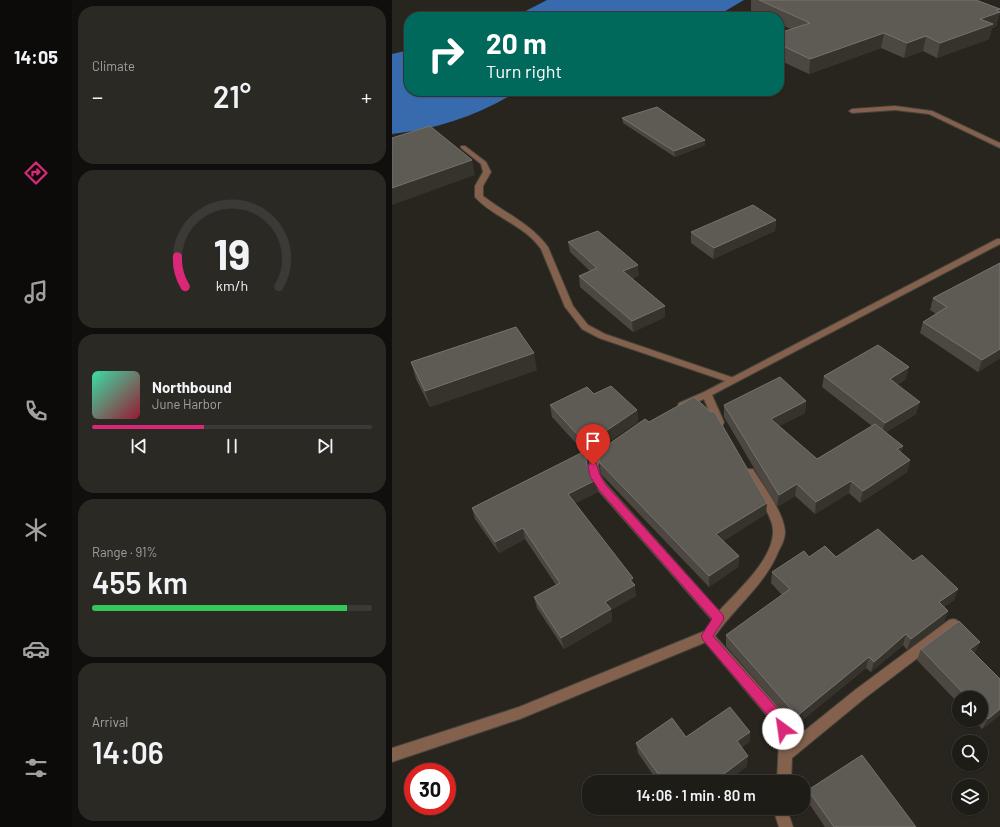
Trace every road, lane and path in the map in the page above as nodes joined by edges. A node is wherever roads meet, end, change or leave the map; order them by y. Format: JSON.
{"nodes":[{"id":1,"x":852,"y":111,"type":"dead end"},
{"id":2,"x":1000,"y":146,"type":"edge"},
{"id":3,"x":463,"y":147,"type":"dead end"},
{"id":4,"x":1000,"y":242,"type":"edge"},
{"id":5,"x":731,"y":380,"type":"junction"},
{"id":6,"x":706,"y":394,"type":"junction"},
{"id":7,"x":672,"y":411,"type":"edge"},
{"id":8,"x":724,"y":430,"type":"edge"},
{"id":9,"x":619,"y":441,"type":"edge"},
{"id":10,"x":743,"y":463,"type":"edge"},
{"id":11,"x":719,"y":619,"type":"junction"},
{"id":12,"x":953,"y":624,"type":"edge"},
{"id":13,"x":707,"y":636,"type":"junction"},
{"id":14,"x":786,"y":754,"type":"junction"},
{"id":15,"x":392,"y":755,"type":"edge"},
{"id":16,"x":784,"y":775,"type":"edge"},
{"id":17,"x":782,"y":815,"type":"edge"},
{"id":18,"x":786,"y":827,"type":"edge"}],
"edges":[{"from":1,"to":2,"type":"street"},
{"from":3,"to":5,"type":"street"},
{"from":4,"to":5,"type":"street"},
{"from":5,"to":6,"type":"street"},
{"from":6,"to":7,"type":"street"},
{"from":6,"to":8,"type":"street"},
{"from":9,"to":11,"type":"street"},
{"from":10,"to":11,"type":"street"},
{"from":11,"to":13,"type":"street"},
{"from":12,"to":14,"type":"street"},
{"from":13,"to":14,"type":"street"},
{"from":13,"to":15,"type":"street"},
{"from":14,"to":16,"type":"street"},
{"from":17,"to":18,"type":"street"}]}
